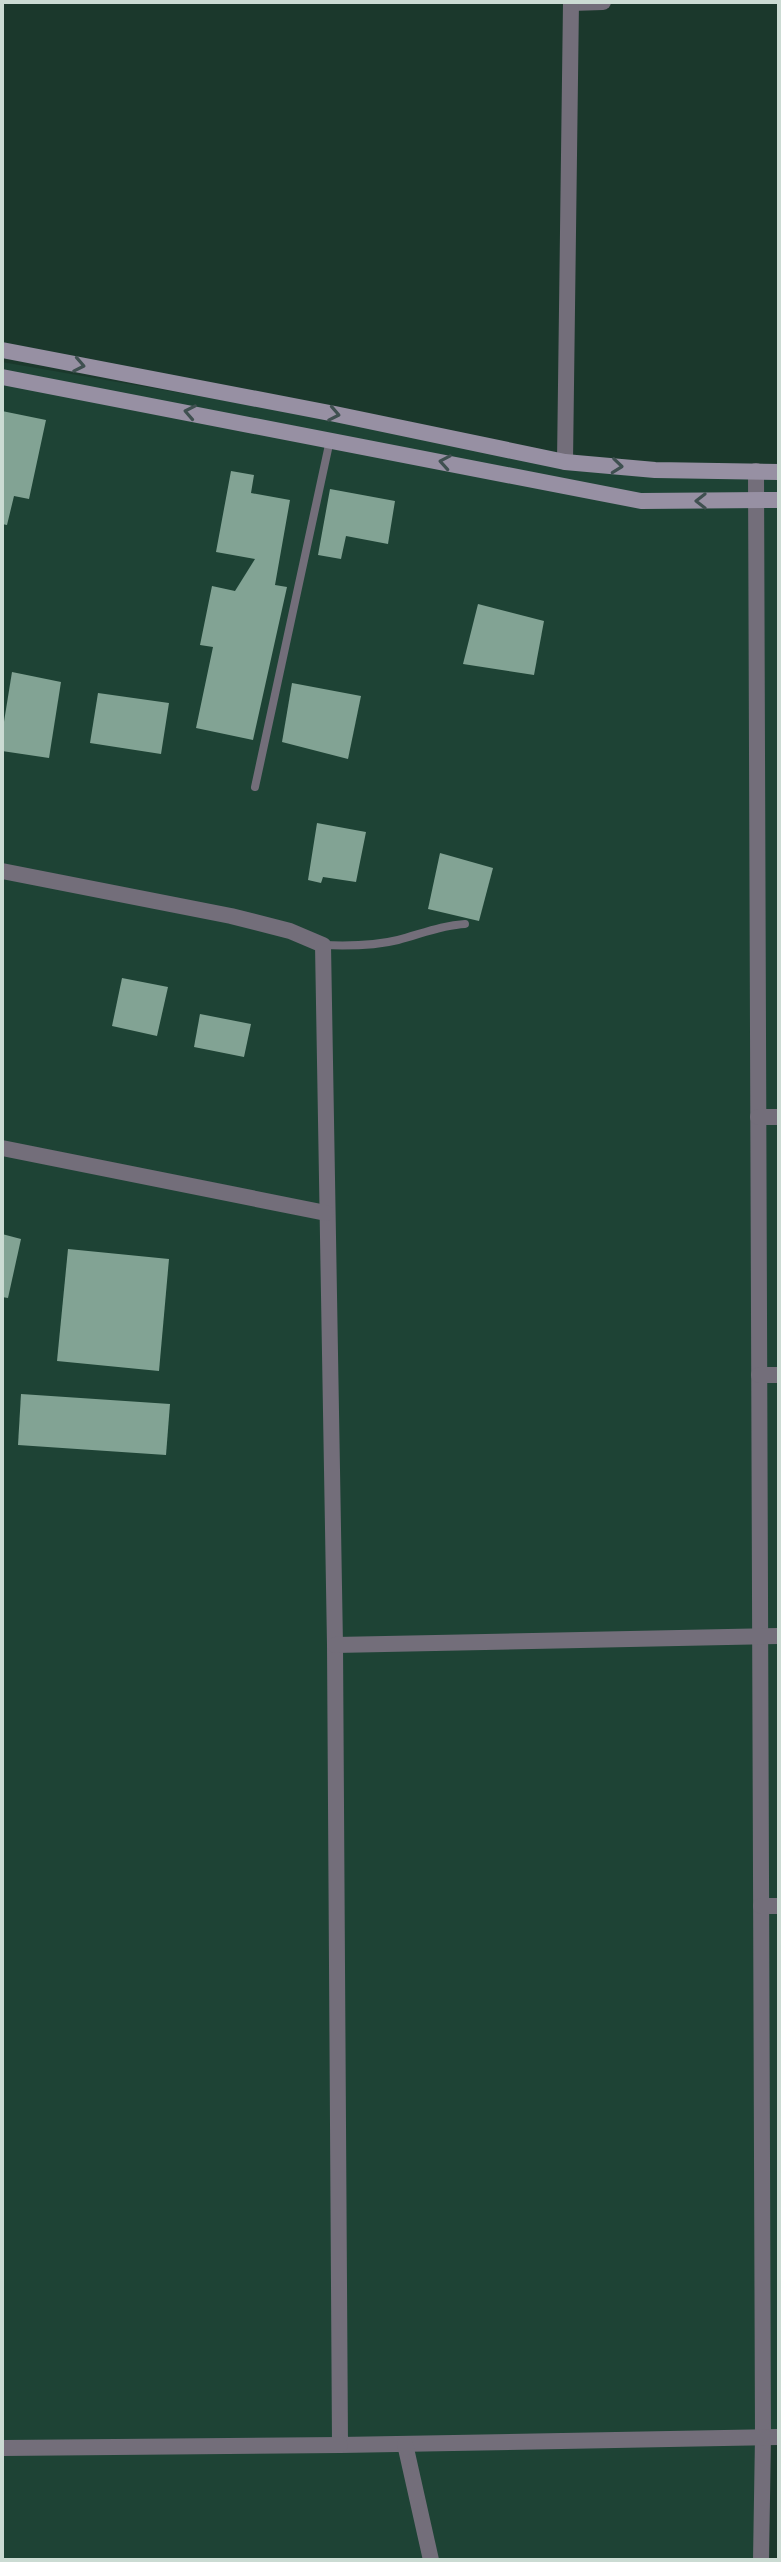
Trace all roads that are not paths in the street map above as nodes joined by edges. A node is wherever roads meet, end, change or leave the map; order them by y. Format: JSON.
{"nodes":[{"id":1,"x":571,"y":2,"type":"edge"},
{"id":2,"x":603,"y":2,"type":"edge"},
{"id":3,"x":2,"y":350,"type":"edge"},
{"id":4,"x":2,"y":377,"type":"edge"},
{"id":5,"x":330,"y":440,"type":"junction"},
{"id":6,"x":565,"y":462,"type":"junction"},
{"id":7,"x":756,"y":471,"type":"junction"},
{"id":8,"x":779,"y":472,"type":"edge"},
{"id":9,"x":779,"y":500,"type":"edge"},
{"id":10,"x":757,"y":501,"type":"junction"},
{"id":11,"x":255,"y":787,"type":"dead end"},
{"id":12,"x":2,"y":871,"type":"edge"},
{"id":13,"x":465,"y":924,"type":"dead end"},
{"id":14,"x":323,"y":945,"type":"junction"},
{"id":15,"x":758,"y":1117,"type":"junction"},
{"id":16,"x":779,"y":1117,"type":"edge"},
{"id":17,"x":2,"y":1148,"type":"edge"},
{"id":18,"x":326,"y":1213,"type":"junction"},
{"id":19,"x":759,"y":1375,"type":"junction"},
{"id":20,"x":779,"y":1375,"type":"edge"},
{"id":21,"x":760,"y":1636,"type":"junction"},
{"id":22,"x":779,"y":1636,"type":"edge"},
{"id":23,"x":335,"y":1645,"type":"junction"},
{"id":24,"x":761,"y":1906,"type":"junction"},
{"id":25,"x":779,"y":1906,"type":"edge"},
{"id":26,"x":761,"y":2186,"type":"junction"},
{"id":27,"x":779,"y":2186,"type":"edge"},
{"id":28,"x":771,"y":2437,"type":"edge"},
{"id":29,"x":405,"y":2444,"type":"junction"},
{"id":30,"x":340,"y":2445,"type":"junction"},
{"id":31,"x":2,"y":2448,"type":"edge"},
{"id":32,"x":431,"y":2560,"type":"edge"},
{"id":33,"x":761,"y":2560,"type":"edge"}],
"edges":[{"from":1,"to":2,"type":"street"},
{"from":1,"to":6,"type":"street"},
{"from":3,"to":6,"type":"street","one_way":true},
{"from":5,"to":4,"type":"street","one_way":true},
{"from":10,"to":5,"type":"street","one_way":true},
{"from":5,"to":11,"type":"lane"},
{"from":6,"to":7,"type":"street","one_way":true},
{"from":7,"to":8,"type":"street"},
{"from":7,"to":10,"type":"street"},
{"from":9,"to":10,"type":"street"},
{"from":10,"to":15,"type":"street"},
{"from":12,"to":14,"type":"street"},
{"from":13,"to":14,"type":"lane"},
{"from":14,"to":18,"type":"street"},
{"from":15,"to":16,"type":"street"},
{"from":15,"to":19,"type":"street"},
{"from":17,"to":18,"type":"street"},
{"from":18,"to":23,"type":"street"},
{"from":19,"to":20,"type":"street"},
{"from":19,"to":21,"type":"street"},
{"from":21,"to":22,"type":"street"},
{"from":21,"to":23,"type":"street"},
{"from":21,"to":24,"type":"street"},
{"from":23,"to":30,"type":"street"},
{"from":24,"to":25,"type":"street"},
{"from":24,"to":26,"type":"street"},
{"from":26,"to":27,"type":"street"},
{"from":26,"to":28,"type":"street"},
{"from":28,"to":29,"type":"street"},
{"from":28,"to":33,"type":"street"},
{"from":29,"to":30,"type":"street"},
{"from":29,"to":32,"type":"street"},
{"from":30,"to":31,"type":"street"}]}
